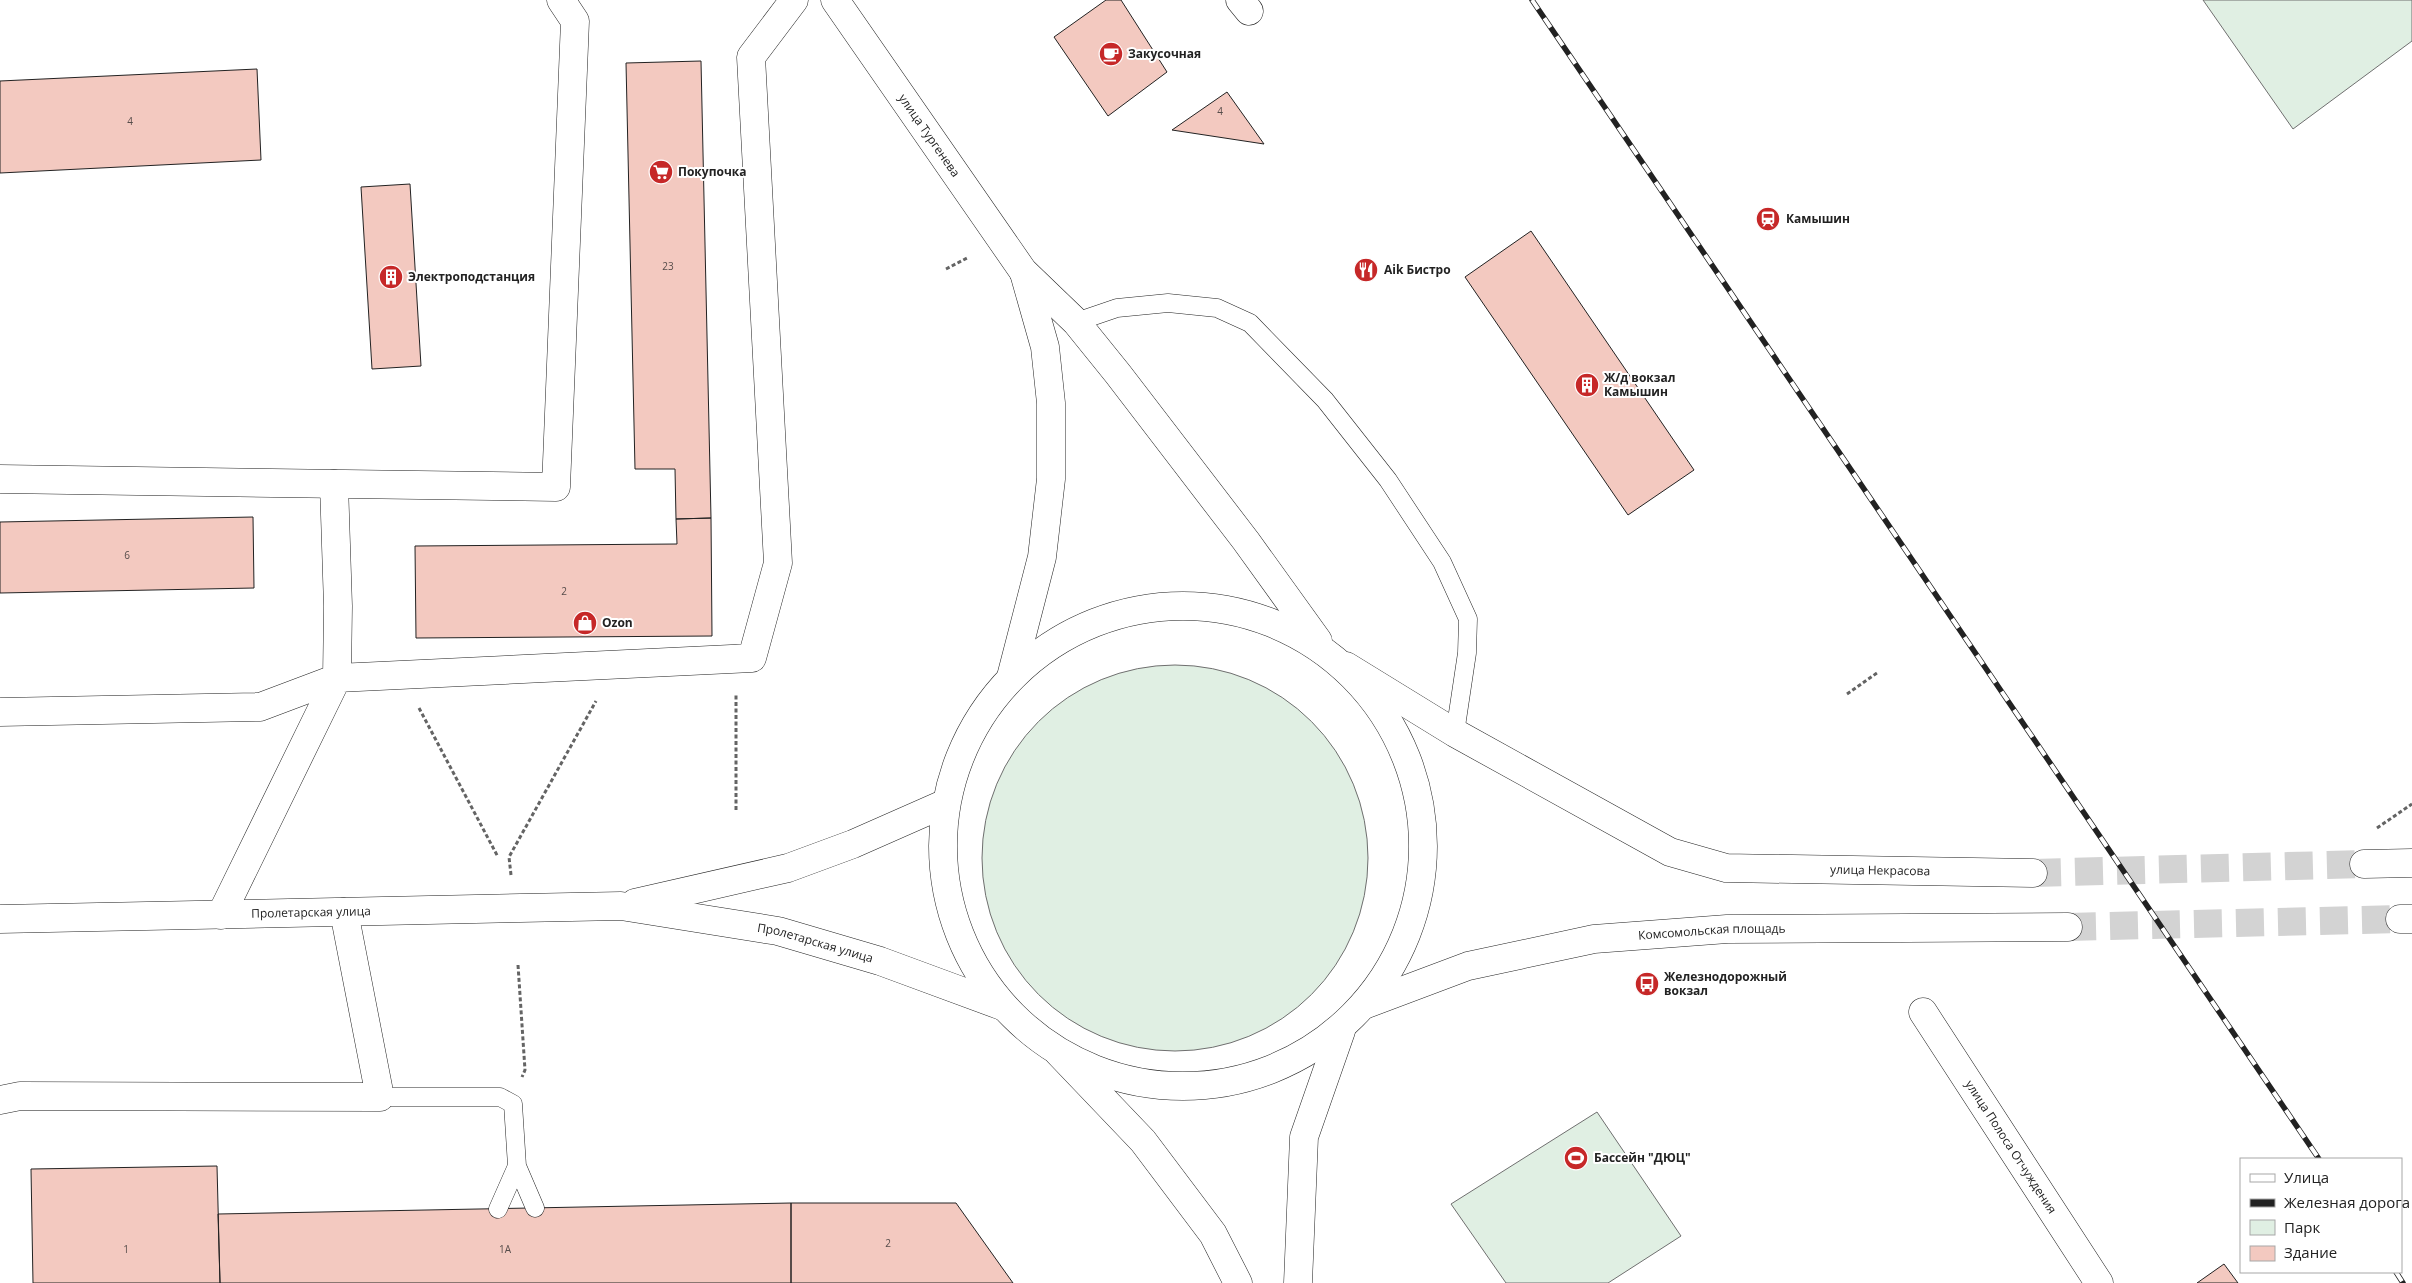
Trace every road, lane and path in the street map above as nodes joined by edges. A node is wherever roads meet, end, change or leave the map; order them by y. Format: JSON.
{"nodes":[{"id":1,"x":794,"y":0,"type":"edge"},
{"id":2,"x":835,"y":0,"type":"edge"},
{"id":3,"x":568,"y":10,"type":"edge"},
{"id":4,"x":970,"y":257,"type":"dead end"},
{"id":5,"x":946,"y":269,"type":"dead end"},
{"id":6,"x":1023,"y":271,"type":"junction"},
{"id":7,"x":1076,"y":322,"type":"junction"},
{"id":8,"x":0,"y":478,"type":"edge"},
{"id":9,"x":334,"y":484,"type":"junction"},
{"id":10,"x":1318,"y":641,"type":"junction"},
{"id":11,"x":736,"y":658,"type":"junction"},
{"id":12,"x":616,"y":664,"type":"junction"},
{"id":13,"x":1346,"y":666,"type":"junction"},
{"id":14,"x":1877,"y":673,"type":"dead end"},
{"id":15,"x":401,"y":675,"type":"junction"},
{"id":16,"x":1012,"y":677,"type":"junction"},
{"id":17,"x":337,"y":678,"type":"junction"},
{"id":18,"x":1847,"y":694,"type":"dead end"},
{"id":19,"x":0,"y":712,"type":"edge"},
{"id":20,"x":1455,"y":733,"type":"junction"},
{"id":21,"x":946,"y":803,"type":"junction"},
{"id":22,"x":2412,"y":804,"type":"edge"},
{"id":23,"x":736,"y":810,"type":"dead end"},
{"id":24,"x":2386,"y":822,"type":"dead end"},
{"id":25,"x":498,"y":857,"type":"dead end"},
{"id":26,"x":510,"y":857,"type":"dead end"},
{"id":27,"x":2412,"y":863,"type":"edge"},
{"id":28,"x":2364,"y":864,"type":"tunnel mouth"},
{"id":29,"x":1726,"y":868,"type":"joint"},
{"id":30,"x":2033,"y":873,"type":"tunnel mouth"},
{"id":31,"x":621,"y":906,"type":"junction"},
{"id":32,"x":344,"y":912,"type":"junction"},
{"id":33,"x":222,"y":915,"type":"junction"},
{"id":34,"x":0,"y":919,"type":"edge"},
{"id":35,"x":2068,"y":927,"type":"tunnel mouth"},
{"id":36,"x":518,"y":965,"type":"dead end"},
{"id":37,"x":1364,"y":1005,"type":"junction"},
{"id":38,"x":1002,"y":1006,"type":"junction"},
{"id":39,"x":1923,"y":1012,"type":"dead end"},
{"id":40,"x":1341,"y":1032,"type":"junction"},
{"id":41,"x":1058,"y":1052,"type":"junction"},
{"id":42,"x":380,"y":1097,"type":"junction"},
{"id":43,"x":0,"y":1100,"type":"edge"},
{"id":44,"x":513,"y":1104,"type":"junction"},
{"id":45,"x":517,"y":1166,"type":"junction"},
{"id":46,"x":536,"y":1208,"type":"dead end"},
{"id":47,"x":498,"y":1209,"type":"dead end"},
{"id":48,"x":1238,"y":1283,"type":"edge"},
{"id":49,"x":1298,"y":1283,"type":"edge"},
{"id":50,"x":2099,"y":1283,"type":"edge"}],
"edges":[{"from":1,"to":11,"type":"main road"},
{"from":2,"to":6,"type":"main road","name":"улица Тургенева"},
{"from":3,"to":9,"type":"main road"},
{"from":4,"to":5,"type":"path"},
{"from":6,"to":7,"type":"main road"},
{"from":6,"to":16,"type":"main road"},
{"from":7,"to":10,"type":"main road"},
{"from":7,"to":20,"type":"lane"},
{"from":8,"to":9,"type":"main road"},
{"from":9,"to":17,"type":"main road"},
{"from":10,"to":13,"type":"main road","name":"Комсомольская площадь"},
{"from":10,"to":16,"type":"main road","name":"Комсомольская площадь"},
{"from":11,"to":12,"type":"main road"},
{"from":11,"to":23,"type":"path"},
{"from":12,"to":15,"type":"main road"},
{"from":12,"to":26,"type":"path"},
{"from":13,"to":20,"type":"main road","name":"Комсомольская площадь"},
{"from":13,"to":37,"type":"main road","name":"Комсомольская площадь"},
{"from":14,"to":18,"type":"path"},
{"from":15,"to":17,"type":"main road"},
{"from":15,"to":25,"type":"path"},
{"from":16,"to":21,"type":"main road","name":"Комсомольская площадь"},
{"from":17,"to":19,"type":"main road"},
{"from":17,"to":33,"type":"main road"},
{"from":20,"to":29,"type":"main road","name":"Комсомольская площадь"},
{"from":21,"to":31,"type":"main road","name":"Пролетарская улица"},
{"from":21,"to":38,"type":"main road","name":"Комсомольская площадь"},
{"from":22,"to":24,"type":"path"},
{"from":27,"to":28,"type":"main road"},
{"from":29,"to":30,"type":"main road","name":"улица Некрасова"},
{"from":31,"to":32,"type":"main road","name":"Пролетарская улица"},
{"from":31,"to":38,"type":"main road","name":"Пролетарская улица"},
{"from":32,"to":33,"type":"main road","name":"Пролетарская улица"},
{"from":32,"to":42,"type":"main road"},
{"from":33,"to":34,"type":"main road","name":"Пролетарская улица"},
{"from":35,"to":37,"type":"main road","name":"Комсомольская площадь"},
{"from":36,"to":44,"type":"path"},
{"from":37,"to":40,"type":"main road","name":"Комсомольская площадь"},
{"from":38,"to":41,"type":"main road","name":"Комсомольская площадь"},
{"from":39,"to":50,"type":"main road","name":"улица Полоса Отчуждения"},
{"from":40,"to":41,"type":"main road","name":"Комсомольская площадь"},
{"from":40,"to":49,"type":"main road"},
{"from":41,"to":48,"type":"main road"},
{"from":42,"to":43,"type":"main road"},
{"from":42,"to":44,"type":"lane"},
{"from":44,"to":45,"type":"lane"},
{"from":45,"to":46,"type":"lane"},
{"from":45,"to":47,"type":"lane"}]}
